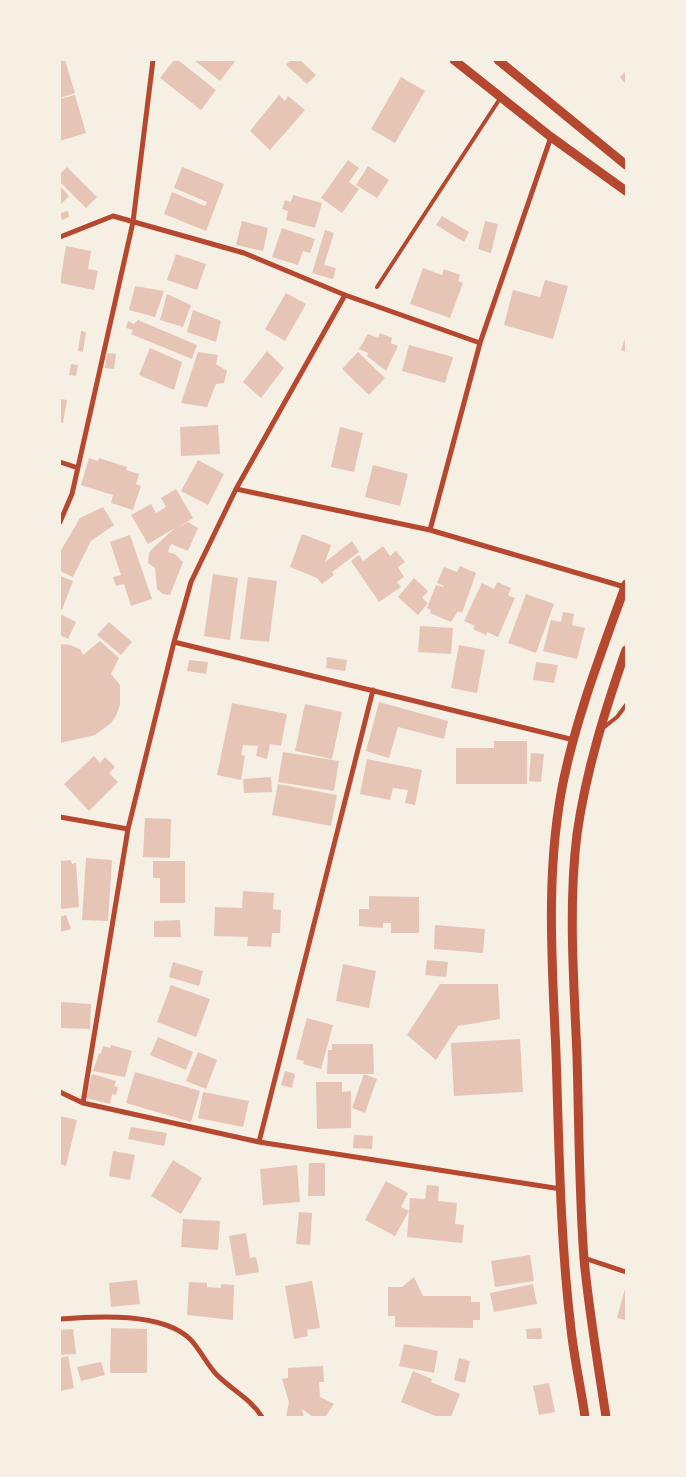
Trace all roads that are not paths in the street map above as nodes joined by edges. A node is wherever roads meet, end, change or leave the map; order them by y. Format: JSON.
{"nodes":[{"id":1,"x":153,"y":60,"type":"edge"},
{"id":2,"x":454,"y":60,"type":"edge"},
{"id":3,"x":498,"y":60,"type":"edge"},
{"id":4,"x":501,"y":97,"type":"junction"},
{"id":5,"x":552,"y":137,"type":"junction"},
{"id":6,"x":626,"y":165,"type":"edge"},
{"id":7,"x":626,"y":191,"type":"edge"},
{"id":8,"x":133,"y":222,"type":"junction"},
{"id":9,"x":60,"y":237,"type":"edge"},
{"id":10,"x":377,"y":287,"type":"dead end"},
{"id":11,"x":345,"y":295,"type":"junction"},
{"id":12,"x":480,"y":343,"type":"junction"},
{"id":13,"x":60,"y":462,"type":"edge"},
{"id":14,"x":78,"y":468,"type":"junction"},
{"id":15,"x":236,"y":489,"type":"junction"},
{"id":16,"x":60,"y":522,"type":"edge"},
{"id":17,"x":430,"y":530,"type":"junction"},
{"id":18,"x":625,"y":586,"type":"edge"},
{"id":19,"x":174,"y":642,"type":"junction"},
{"id":20,"x":626,"y":650,"type":"edge"},
{"id":21,"x":372,"y":690,"type":"junction"},
{"id":22,"x":626,"y":705,"type":"edge"},
{"id":23,"x":600,"y":730,"type":"junction"},
{"id":24,"x":574,"y":740,"type":"junction"},
{"id":25,"x":60,"y":817,"type":"edge"},
{"id":26,"x":128,"y":829,"type":"junction"},
{"id":27,"x":60,"y":1092,"type":"edge"},
{"id":28,"x":83,"y":1103,"type":"junction"},
{"id":29,"x":259,"y":1142,"type":"junction"},
{"id":30,"x":560,"y":1189,"type":"junction"},
{"id":31,"x":584,"y":1258,"type":"junction"},
{"id":32,"x":626,"y":1272,"type":"edge"},
{"id":33,"x":60,"y":1318,"type":"edge"},
{"id":34,"x":262,"y":1417,"type":"edge"},
{"id":35,"x":585,"y":1417,"type":"edge"},
{"id":36,"x":606,"y":1417,"type":"edge"}],
"edges":[{"from":1,"to":8,"type":"street"},
{"from":2,"to":4,"type":"street"},
{"from":3,"to":6,"type":"street"},
{"from":4,"to":5,"type":"street"},
{"from":4,"to":10,"type":"lane"},
{"from":5,"to":7,"type":"street"},
{"from":5,"to":12,"type":"street"},
{"from":8,"to":9,"type":"street"},
{"from":8,"to":11,"type":"street"},
{"from":8,"to":14,"type":"street"},
{"from":11,"to":12,"type":"street"},
{"from":11,"to":15,"type":"street"},
{"from":12,"to":17,"type":"street"},
{"from":13,"to":14,"type":"street"},
{"from":14,"to":16,"type":"street"},
{"from":15,"to":17,"type":"street"},
{"from":15,"to":19,"type":"street"},
{"from":17,"to":18,"type":"street"},
{"from":18,"to":24,"type":"street"},
{"from":19,"to":21,"type":"street"},
{"from":19,"to":26,"type":"street"},
{"from":20,"to":23,"type":"street"},
{"from":21,"to":24,"type":"street"},
{"from":21,"to":29,"type":"street"},
{"from":22,"to":23,"type":"lane"},
{"from":23,"to":31,"type":"street"},
{"from":24,"to":30,"type":"street"},
{"from":25,"to":26,"type":"street"},
{"from":26,"to":28,"type":"street"},
{"from":27,"to":28,"type":"street"},
{"from":28,"to":29,"type":"street"},
{"from":29,"to":30,"type":"street"},
{"from":30,"to":35,"type":"street"},
{"from":31,"to":32,"type":"street"},
{"from":31,"to":36,"type":"street"},
{"from":33,"to":34,"type":"street"}]}
